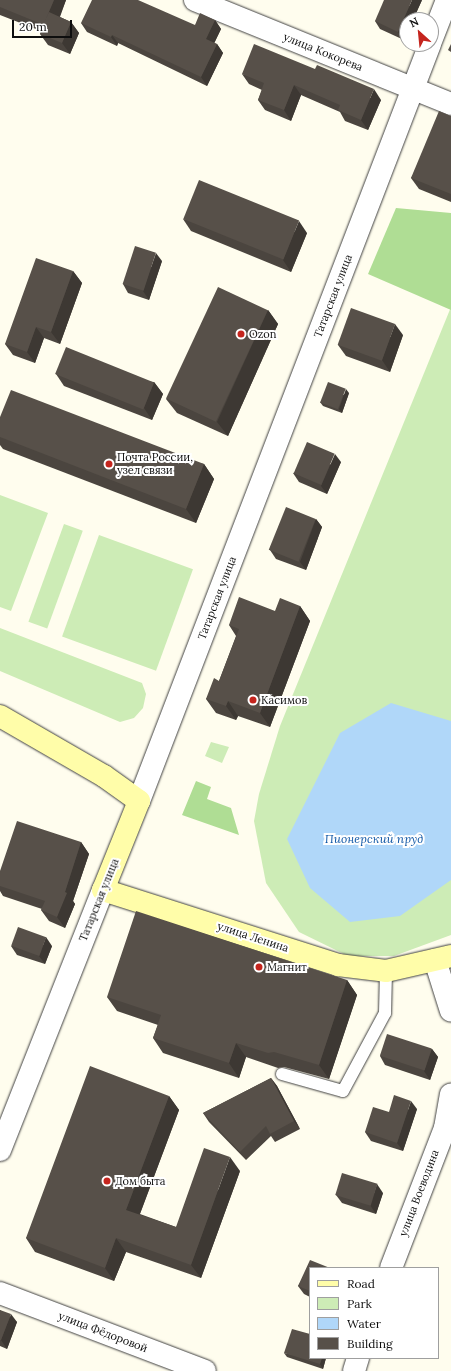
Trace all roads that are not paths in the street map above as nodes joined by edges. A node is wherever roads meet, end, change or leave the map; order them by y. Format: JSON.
{"nodes":[{"id":1,"x":195,"y":0,"type":"edge"},
{"id":2,"x":447,"y":0,"type":"edge"},
{"id":3,"x":439,"y":20,"type":"edge"},
{"id":4,"x":427,"y":52,"type":"edge"},
{"id":5,"x":412,"y":89,"type":"junction"},
{"id":6,"x":451,"y":104,"type":"edge"},
{"id":7,"x":0,"y":716,"type":"edge"},
{"id":8,"x":139,"y":801,"type":"junction"},
{"id":9,"x":103,"y":890,"type":"junction"},
{"id":10,"x":443,"y":958,"type":"edge"},
{"id":11,"x":386,"y":971,"type":"junction"},
{"id":12,"x":451,"y":1011,"type":"edge"},
{"id":13,"x":282,"y":1074,"type":"dead end"},
{"id":14,"x":451,"y":1095,"type":"edge"},
{"id":15,"x":0,"y":1150,"type":"edge"},
{"id":16,"x":391,"y":1267,"type":"edge"},
{"id":17,"x":0,"y":1293,"type":"edge"},
{"id":18,"x":358,"y":1359,"type":"edge"},
{"id":19,"x":205,"y":1371,"type":"edge"},
{"id":20,"x":354,"y":1371,"type":"edge"}],
"edges":[{"from":1,"to":5,"type":"street","name":"улица Кокорева"},
{"from":2,"to":3,"type":"street"},
{"from":4,"to":5,"type":"street","name":"Татарская улица"},
{"from":5,"to":6,"type":"street","name":"улица Кокорева"},
{"from":5,"to":8,"type":"street","name":"Татарская улица"},
{"from":7,"to":8,"type":"street"},
{"from":8,"to":9,"type":"street","name":"Татарская улица"},
{"from":9,"to":11,"type":"street","name":"улица Ленина"},
{"from":9,"to":15,"type":"street","name":"Татарская улица"},
{"from":10,"to":11,"type":"street","name":"улица Ленина"},
{"from":10,"to":12,"type":"street"},
{"from":11,"to":13,"type":"lane"},
{"from":14,"to":16,"type":"street","name":"улица Воеводина"},
{"from":17,"to":19,"type":"street","name":"улица Фёдоровой"},
{"from":18,"to":20,"type":"street"}]}
